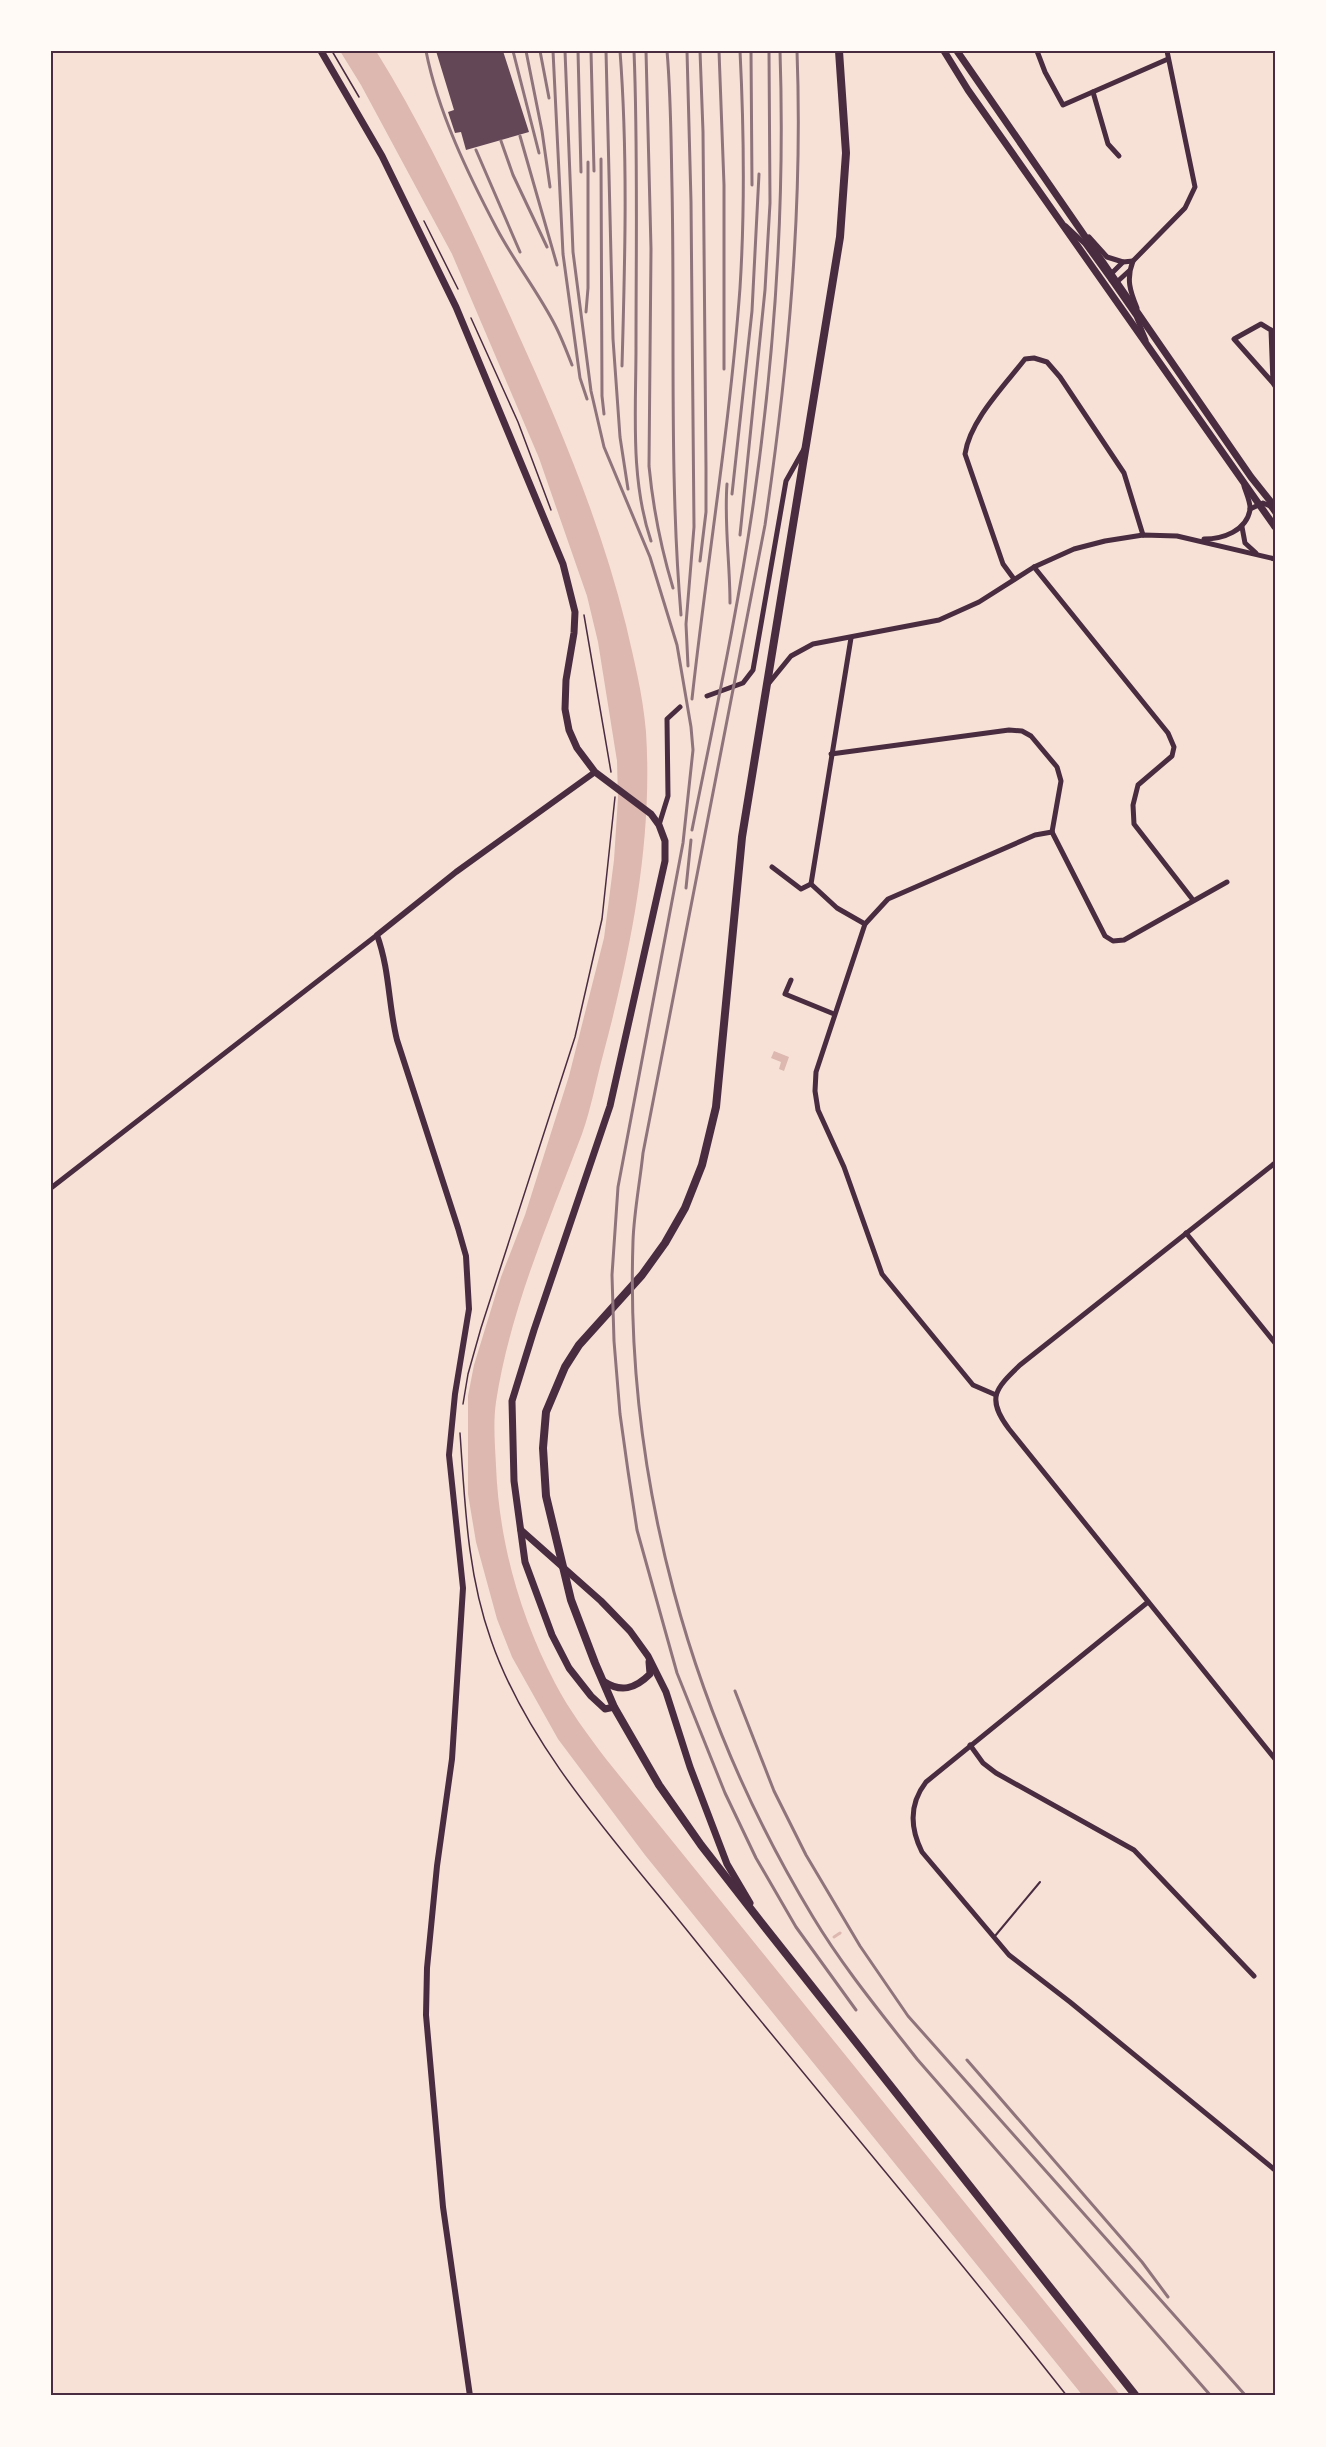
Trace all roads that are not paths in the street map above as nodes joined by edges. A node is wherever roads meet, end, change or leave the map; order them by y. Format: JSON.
{"nodes":[{"id":1,"x":321,"y":51,"type":"edge"},
{"id":2,"x":840,"y":51,"type":"edge"},
{"id":3,"x":944,"y":51,"type":"edge"},
{"id":4,"x":957,"y":51,"type":"edge"},
{"id":5,"x":1037,"y":51,"type":"edge"},
{"id":6,"x":1167,"y":51,"type":"edge"},
{"id":7,"x":1168,"y":59,"type":"junction"},
{"id":8,"x":1093,"y":92,"type":"junction"},
{"id":9,"x":1119,"y":156,"type":"dead end"},
{"id":10,"x":1060,"y":221,"type":"junction"},
{"id":11,"x":1077,"y":225,"type":"junction"},
{"id":12,"x":1133,"y":261,"type":"junction"},
{"id":13,"x":1123,"y":262,"type":"junction"},
{"id":14,"x":1129,"y":271,"type":"junction"},
{"id":15,"x":1113,"y":278,"type":"junction"},
{"id":16,"x":1138,"y":310,"type":"junction"},
{"id":17,"x":1149,"y":348,"type":"junction"},
{"id":18,"x":1274,"y":384,"type":"edge"},
{"id":19,"x":804,"y":448,"type":"junction"},
{"id":20,"x":1244,"y":483,"type":"junction"},
{"id":21,"x":1259,"y":504,"type":"junction"},
{"id":22,"x":1275,"y":507,"type":"edge"},
{"id":23,"x":1250,"y":509,"type":"junction"},
{"id":24,"x":1275,"y":513,"type":"edge"},
{"id":25,"x":1242,"y":527,"type":"junction"},
{"id":26,"x":1275,"y":527,"type":"edge"},
{"id":27,"x":1143,"y":535,"type":"junction"},
{"id":28,"x":1194,"y":539,"type":"junction"},
{"id":29,"x":1258,"y":554,"type":"junction"},
{"id":30,"x":1275,"y":559,"type":"edge"},
{"id":31,"x":1034,"y":567,"type":"junction"},
{"id":32,"x":1014,"y":579,"type":"junction"},
{"id":33,"x":851,"y":638,"type":"junction"},
{"id":34,"x":765,"y":690,"type":"junction"},
{"id":35,"x":707,"y":696,"type":"dead end"},
{"id":36,"x":680,"y":707,"type":"dead end"},
{"id":37,"x":831,"y":754,"type":"junction"},
{"id":38,"x":595,"y":772,"type":"junction"},
{"id":39,"x":659,"y":825,"type":"junction"},
{"id":40,"x":1052,"y":832,"type":"junction"},
{"id":41,"x":772,"y":867,"type":"dead end"},
{"id":42,"x":1227,"y":882,"type":"dead end"},
{"id":43,"x":811,"y":884,"type":"junction"},
{"id":44,"x":1193,"y":900,"type":"junction"},
{"id":45,"x":865,"y":924,"type":"junction"},
{"id":46,"x":377,"y":935,"type":"junction"},
{"id":47,"x":791,"y":980,"type":"dead end"},
{"id":48,"x":834,"y":1014,"type":"junction"},
{"id":49,"x":1275,"y":1163,"type":"edge"},
{"id":50,"x":51,"y":1188,"type":"edge"},
{"id":51,"x":1186,"y":1233,"type":"junction"},
{"id":52,"x":1275,"y":1343,"type":"edge"},
{"id":53,"x":996,"y":1395,"type":"junction"},
{"id":54,"x":521,"y":1530,"type":"junction"},
{"id":55,"x":1148,"y":1602,"type":"junction"},
{"id":56,"x":648,"y":1656,"type":"junction"},
{"id":57,"x":603,"y":1681,"type":"junction"},
{"id":58,"x":614,"y":1707,"type":"junction"},
{"id":59,"x":970,"y":1745,"type":"junction"},
{"id":60,"x":1275,"y":1759,"type":"edge"},
{"id":61,"x":1040,"y":1882,"type":"dead end"},
{"id":62,"x":764,"y":1926,"type":"junction"},
{"id":63,"x":993,"y":1938,"type":"junction"},
{"id":64,"x":1254,"y":1977,"type":"dead end"},
{"id":65,"x":1275,"y":2170,"type":"edge"},
{"id":66,"x":470,"y":2396,"type":"edge"},
{"id":67,"x":1136,"y":2396,"type":"edge"}],
"edges":[{"from":1,"to":38,"type":"main road"},
{"from":2,"to":19,"type":"main road"},
{"from":3,"to":10,"type":"main road"},
{"from":4,"to":11,"type":"main road"},
{"from":5,"to":8,"type":"street"},
{"from":6,"to":7,"type":"street"},
{"from":7,"to":8,"type":"street"},
{"from":7,"to":12,"type":"street"},
{"from":8,"to":9,"type":"street"},
{"from":10,"to":15,"type":"street"},
{"from":10,"to":17,"type":"main road"},
{"from":11,"to":13,"type":"street"},
{"from":11,"to":15,"type":"main road"},
{"from":12,"to":13,"type":"street"},
{"from":12,"to":14,"type":"street"},
{"from":13,"to":15,"type":"street"},
{"from":14,"to":15,"type":"street"},
{"from":14,"to":16,"type":"street"},
{"from":15,"to":16,"type":"main road"},
{"from":15,"to":17,"type":"street"},
{"from":16,"to":22,"type":"main road"},
{"from":17,"to":20,"type":"main road"},
{"from":18,"to":18,"type":"street"},
{"from":19,"to":34,"type":"main road"},
{"from":19,"to":35,"type":"street"},
{"from":20,"to":21,"type":"main road"},
{"from":20,"to":23,"type":"street"},
{"from":21,"to":23,"type":"street"},
{"from":21,"to":24,"type":"street"},
{"from":21,"to":26,"type":"main road"},
{"from":23,"to":25,"type":"street"},
{"from":25,"to":28,"type":"street"},
{"from":25,"to":29,"type":"street"},
{"from":27,"to":28,"type":"street"},
{"from":27,"to":31,"type":"street"},
{"from":27,"to":32,"type":"street"},
{"from":28,"to":29,"type":"street"},
{"from":29,"to":30,"type":"street"},
{"from":31,"to":32,"type":"street"},
{"from":31,"to":44,"type":"street"},
{"from":32,"to":33,"type":"street"},
{"from":33,"to":34,"type":"street"},
{"from":33,"to":37,"type":"street"},
{"from":34,"to":57,"type":"main road"},
{"from":36,"to":39,"type":"street"},
{"from":37,"to":40,"type":"street"},
{"from":37,"to":43,"type":"street"},
{"from":38,"to":39,"type":"main road"},
{"from":38,"to":46,"type":"street"},
{"from":39,"to":54,"type":"main road"},
{"from":40,"to":44,"type":"street"},
{"from":40,"to":45,"type":"street"},
{"from":41,"to":43,"type":"street"},
{"from":42,"to":44,"type":"street"},
{"from":43,"to":45,"type":"street"},
{"from":45,"to":48,"type":"street"},
{"from":46,"to":50,"type":"street"},
{"from":46,"to":66,"type":"street"},
{"from":47,"to":48,"type":"street"},
{"from":48,"to":53,"type":"street"},
{"from":49,"to":51,"type":"street"},
{"from":51,"to":52,"type":"street"},
{"from":51,"to":53,"type":"street"},
{"from":53,"to":55,"type":"street"},
{"from":54,"to":56,"type":"main road"},
{"from":54,"to":58,"type":"main road"},
{"from":55,"to":59,"type":"street"},
{"from":55,"to":60,"type":"street"},
{"from":56,"to":57,"type":"main road"},
{"from":56,"to":62,"type":"main road"},
{"from":57,"to":58,"type":"main road"},
{"from":58,"to":62,"type":"main road"},
{"from":59,"to":63,"type":"street"},
{"from":59,"to":64,"type":"street"},
{"from":61,"to":63,"type":"lane"},
{"from":62,"to":67,"type":"main road"},
{"from":63,"to":65,"type":"street"}]}
